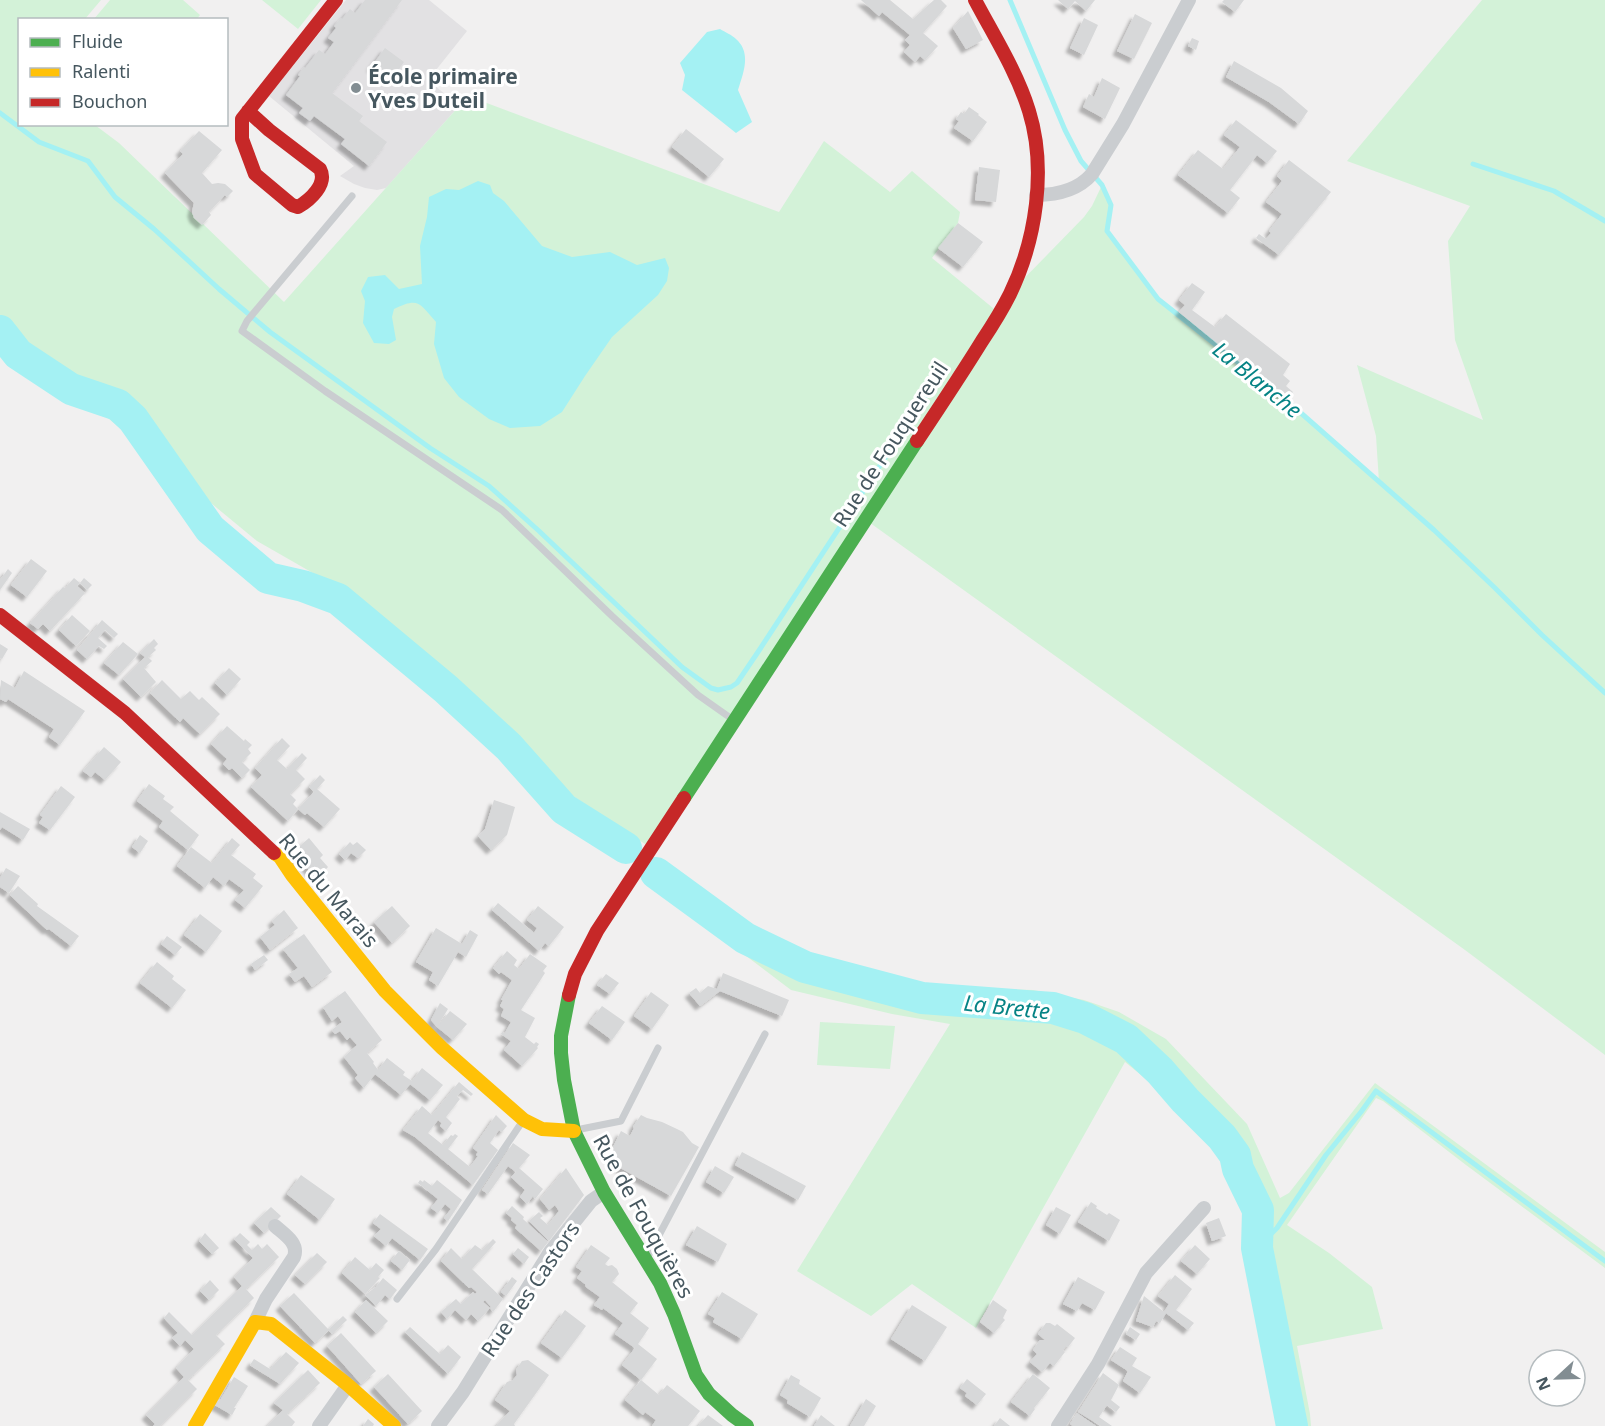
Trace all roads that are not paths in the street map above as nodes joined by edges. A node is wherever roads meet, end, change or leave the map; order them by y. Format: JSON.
{"nodes":[{"id":1,"x":336,"y":0,"type":"edge"},
{"id":2,"x":975,"y":0,"type":"edge"},
{"id":3,"x":1184,"y":1,"type":"edge"},
{"id":4,"x":248,"y":111,"type":"junction"},
{"id":5,"x":1036,"y":195,"type":"junction"},
{"id":6,"x":352,"y":196,"type":"dead end"},
{"id":7,"x":0,"y":615,"type":"edge"},
{"id":8,"x":734,"y":721,"type":"junction"},
{"id":9,"x":632,"y":877,"type":"joint"},
{"id":10,"x":765,"y":1034,"type":"dead end"},
{"id":11,"x":658,"y":1048,"type":"dead end"},
{"id":12,"x":524,"y":1120,"type":"junction"},
{"id":13,"x":573,"y":1131,"type":"junction"},
{"id":14,"x":604,"y":1192,"type":"junction"},
{"id":15,"x":1204,"y":1208,"type":"dead end"},
{"id":16,"x":275,"y":1226,"type":"dead end"},
{"id":17,"x":646,"y":1260,"type":"junction"},
{"id":18,"x":397,"y":1299,"type":"dead end"},
{"id":19,"x":255,"y":1322,"type":"junction"},
{"id":20,"x":348,"y":1385,"type":"junction"},
{"id":21,"x":195,"y":1426,"type":"edge"},
{"id":22,"x":319,"y":1426,"type":"edge"},
{"id":23,"x":394,"y":1426,"type":"edge"},
{"id":24,"x":438,"y":1426,"type":"edge"},
{"id":25,"x":747,"y":1426,"type":"edge"},
{"id":26,"x":1058,"y":1426,"type":"edge"}],
"edges":[{"from":1,"to":4,"type":"street"},
{"from":2,"to":5,"type":"street","name":"Rue de Fouquereuil"},
{"from":3,"to":5,"type":"street"},
{"from":4,"to":4,"type":"street"},
{"from":5,"to":8,"type":"street","name":"Rue de Fouquereuil"},
{"from":6,"to":8,"type":"lane"},
{"from":7,"to":12,"type":"street","name":"Rue du Marais"},
{"from":8,"to":9,"type":"street","name":"Rue de Fouquereuil"},
{"from":9,"to":13,"type":"street","name":"Rue de Fouquières"},
{"from":10,"to":17,"type":"lane"},
{"from":11,"to":13,"type":"lane"},
{"from":12,"to":13,"type":"street","name":"Rue du Marais"},
{"from":12,"to":18,"type":"lane"},
{"from":13,"to":14,"type":"street","name":"Rue de Fouquières"},
{"from":14,"to":17,"type":"street","name":"Rue de Fouquières"},
{"from":14,"to":24,"type":"street","name":"Rue des Castors"},
{"from":15,"to":26,"type":"street"},
{"from":16,"to":19,"type":"street"},
{"from":17,"to":25,"type":"street","name":"Rue de Fouquières"},
{"from":19,"to":20,"type":"street"},
{"from":19,"to":21,"type":"street"},
{"from":20,"to":22,"type":"street"},
{"from":20,"to":23,"type":"street"}]}
